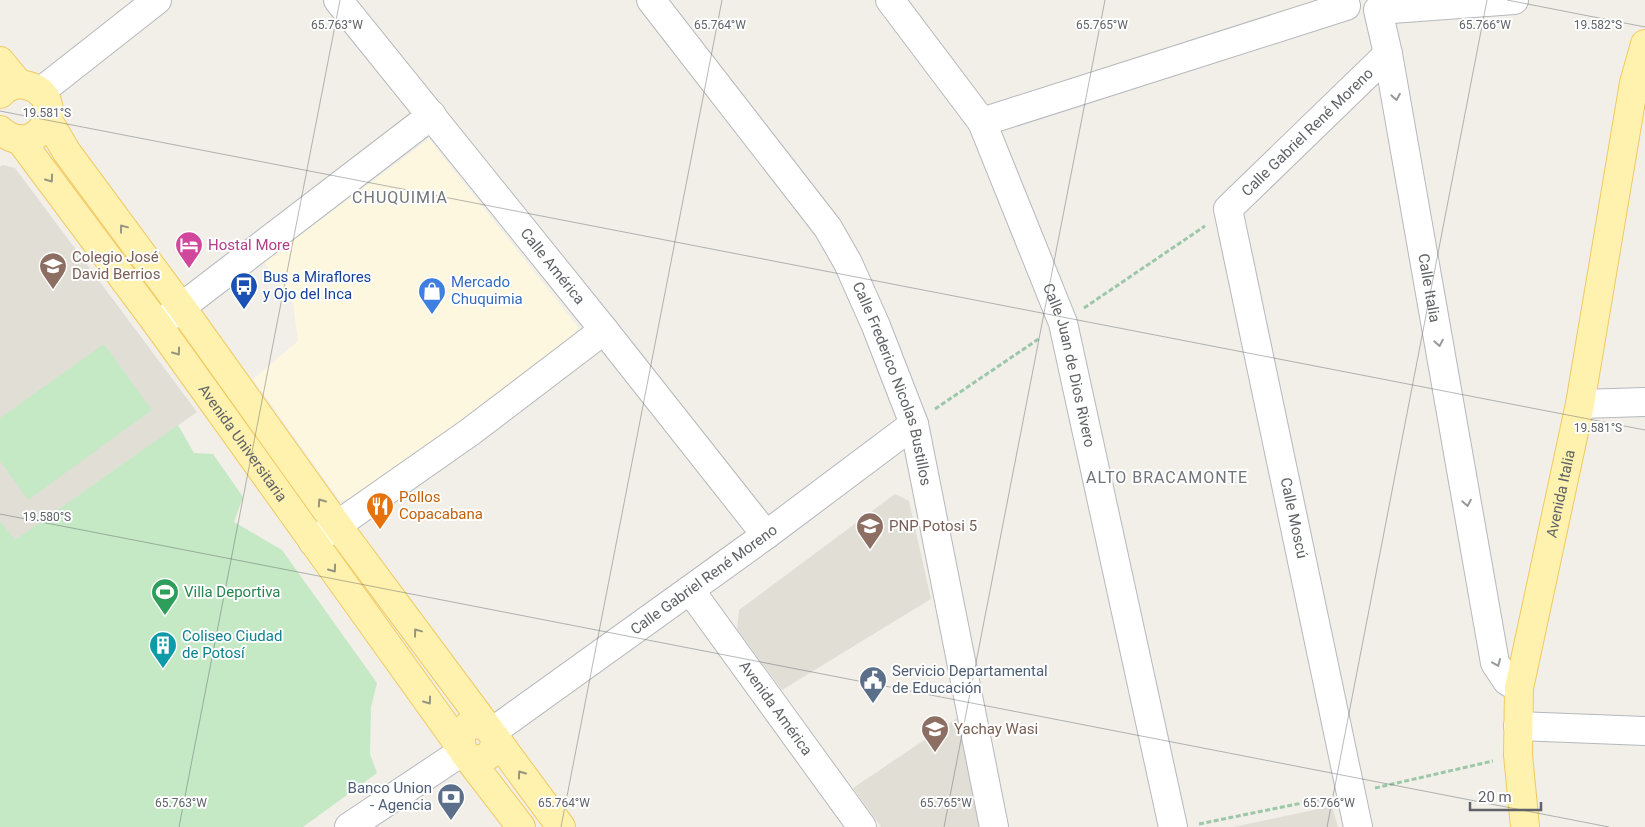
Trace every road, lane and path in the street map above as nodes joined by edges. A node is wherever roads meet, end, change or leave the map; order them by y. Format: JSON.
{"nodes":[{"id":1,"x":157,"y":0,"type":"edge"},
{"id":2,"x":338,"y":0,"type":"edge"},
{"id":3,"x":651,"y":0,"type":"edge"},
{"id":4,"x":890,"y":0,"type":"edge"},
{"id":5,"x":1514,"y":0,"type":"edge"},
{"id":6,"x":1341,"y":3,"type":"edge"},
{"id":7,"x":1378,"y":10,"type":"junction"},
{"id":8,"x":1645,"y":44,"type":"edge"},
{"id":9,"x":1388,"y":54,"type":"junction"},
{"id":10,"x":0,"y":61,"type":"edge"},
{"id":11,"x":20,"y":90,"type":"edge"},
{"id":12,"x":432,"y":115,"type":"junction"},
{"id":13,"x":48,"y":120,"type":"junction"},
{"id":14,"x":982,"y":122,"type":"junction"},
{"id":15,"x":7,"y":137,"type":"edge"},
{"id":16,"x":1228,"y":209,"type":"joint"},
{"id":17,"x":182,"y":308,"type":"junction"},
{"id":18,"x":158,"y":325,"type":"junction"},
{"id":19,"x":604,"y":330,"type":"junction"},
{"id":20,"x":1645,"y":402,"type":"edge"},
{"id":21,"x":1580,"y":404,"type":"junction"},
{"id":22,"x":914,"y":424,"type":"junction"},
{"id":23,"x":337,"y":525,"type":"junction"},
{"id":24,"x":766,"y":535,"type":"junction"},
{"id":25,"x":313,"y":542,"type":"junction"},
{"id":26,"x":690,"y":590,"type":"junction"},
{"id":27,"x":1519,"y":688,"type":"junction"},
{"id":28,"x":1518,"y":726,"type":"junction"},
{"id":29,"x":1645,"y":731,"type":"edge"},
{"id":30,"x":492,"y":732,"type":"junction"},
{"id":31,"x":463,"y":751,"type":"junction"},
{"id":32,"x":1518,"y":755,"type":"junction"},
{"id":33,"x":1352,"y":793,"type":"junction"},
{"id":34,"x":1184,"y":826,"type":"edge"},
{"id":35,"x":349,"y":827,"type":"edge"},
{"id":36,"x":521,"y":827,"type":"edge"},
{"id":37,"x":561,"y":827,"type":"edge"},
{"id":38,"x":862,"y":827,"type":"edge"},
{"id":39,"x":994,"y":827,"type":"edge"},
{"id":40,"x":1358,"y":827,"type":"edge"},
{"id":41,"x":1525,"y":827,"type":"edge"}],
"edges":[{"from":1,"to":11,"type":"street"},
{"from":2,"to":12,"type":"street","name":"Calle América"},
{"from":3,"to":22,"type":"street","name":"Calle Frederico Nicolas Bustillos"},
{"from":4,"to":14,"type":"street","name":"Calle Juan de Dios Rivero"},
{"from":5,"to":7,"type":"street"},
{"from":6,"to":7,"type":"street"},
{"from":6,"to":14,"type":"street"},
{"from":7,"to":9,"type":"street","name":"Calle Italia"},
{"from":8,"to":21,"type":"main road","name":"Avenida Italia"},
{"from":9,"to":16,"type":"street","name":"Calle Gabriel René Moreno"},
{"from":9,"to":27,"type":"street","name":"Calle Italia","one_way":true},
{"from":10,"to":11,"type":"main road"},
{"from":11,"to":13,"type":"main road","name":"Avenida Universitaria"},
{"from":12,"to":17,"type":"street"},
{"from":12,"to":19,"type":"street","name":"Calle América"},
{"from":13,"to":15,"type":"main road"},
{"from":17,"to":13,"type":"main road","name":"Avenida Universitaria","one_way":true},
{"from":14,"to":34,"type":"street","name":"Calle Juan de Dios Rivero"},
{"from":15,"to":18,"type":"main road","name":"Avenida Universitaria","one_way":true},
{"from":16,"to":33,"type":"street","name":"Calle Moscú"},
{"from":17,"to":18,"type":"street"},
{"from":23,"to":17,"type":"main road","name":"Avenida Universitaria","one_way":true},
{"from":18,"to":25,"type":"main road","name":"Avenida Universitaria","one_way":true},
{"from":19,"to":23,"type":"street"},
{"from":19,"to":24,"type":"street","name":"Calle América"},
{"from":20,"to":21,"type":"street"},
{"from":21,"to":27,"type":"main road","name":"Avenida Italia"},
{"from":22,"to":24,"type":"street","name":"Calle Gabriel René Moreno"},
{"from":22,"to":39,"type":"street","name":"Calle Frederico Nicolas Bustillos"},
{"from":23,"to":25,"type":"street"},
{"from":30,"to":23,"type":"main road","name":"Avenida Universitaria","one_way":true},
{"from":24,"to":26,"type":"street","name":"Calle Gabriel René Moreno"},
{"from":25,"to":31,"type":"main road","name":"Avenida Universitaria","one_way":true},
{"from":26,"to":30,"type":"street","name":"Calle Gabriel René Moreno"},
{"from":26,"to":38,"type":"street","name":"Avenida América"},
{"from":27,"to":28,"type":"main road","name":"Avenida Italia"},
{"from":28,"to":29,"type":"street"},
{"from":28,"to":32,"type":"main road","name":"Avenida Italia"},
{"from":30,"to":31,"type":"main road"},
{"from":37,"to":30,"type":"main road","name":"Avenida Universitaria","one_way":true},
{"from":31,"to":35,"type":"street"},
{"from":31,"to":36,"type":"main road","name":"Avenida Universitaria"},
{"from":32,"to":33,"type":"path"},
{"from":32,"to":41,"type":"main road","name":"Avenida Italia"},
{"from":33,"to":34,"type":"path"},
{"from":33,"to":40,"type":"street","name":"Calle Moscú"}]}
